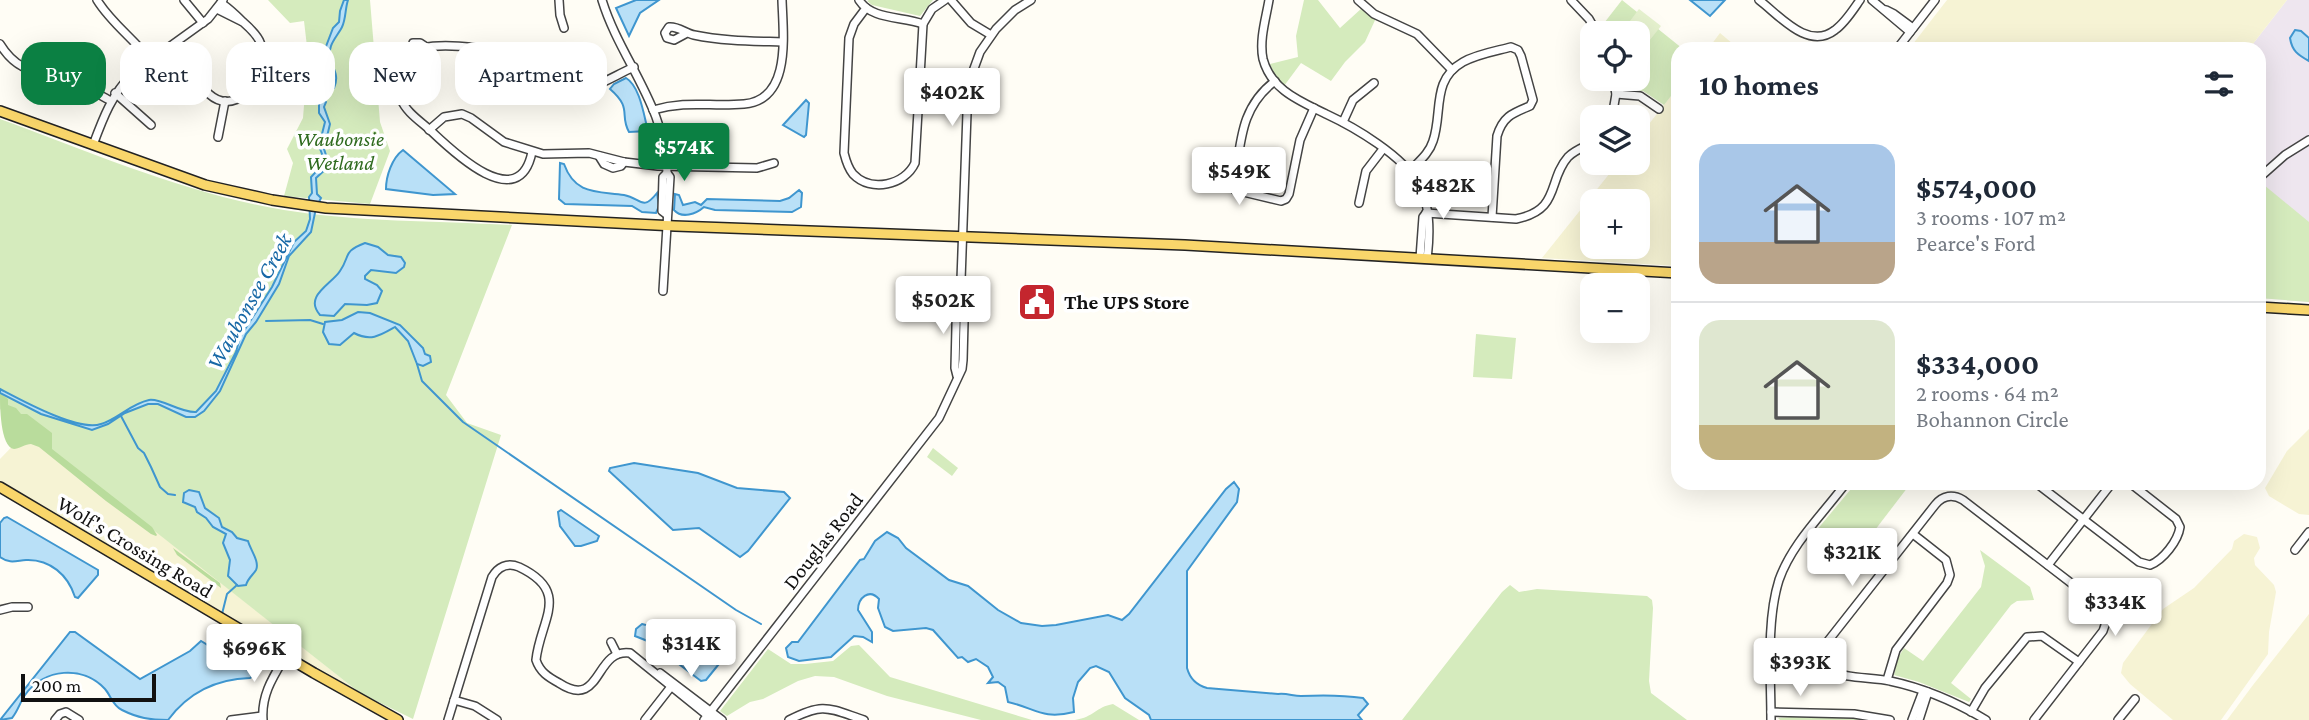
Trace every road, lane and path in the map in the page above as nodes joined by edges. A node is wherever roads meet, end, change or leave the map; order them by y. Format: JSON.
{"nodes":[{"id":1,"x":97,"y":0,"type":"edge"},
{"id":2,"x":184,"y":0,"type":"edge"},
{"id":3,"x":559,"y":0,"type":"edge"},
{"id":4,"x":602,"y":0,"type":"edge"},
{"id":5,"x":782,"y":0,"type":"edge"},
{"id":6,"x":859,"y":0,"type":"edge"},
{"id":7,"x":945,"y":0,"type":"edge"},
{"id":8,"x":951,"y":0,"type":"edge"},
{"id":9,"x":1031,"y":0,"type":"edge"},
{"id":10,"x":1269,"y":0,"type":"edge"},
{"id":11,"x":1358,"y":0,"type":"edge"},
{"id":12,"x":1572,"y":0,"type":"edge"},
{"id":13,"x":1759,"y":0,"type":"edge"},
{"id":14,"x":1860,"y":0,"type":"edge"},
{"id":15,"x":1872,"y":0,"type":"edge"},
{"id":16,"x":1935,"y":0,"type":"edge"},
{"id":17,"x":220,"y":4,"type":"edge"},
{"id":18,"x":866,"y":8,"type":"junction"},
{"id":19,"x":1590,"y":21,"type":"edge"},
{"id":20,"x":202,"y":23,"type":"junction"},
{"id":21,"x":923,"y":24,"type":"junction"},
{"id":22,"x":564,"y":28,"type":"dead end"},
{"id":23,"x":1912,"y":30,"type":"junction"},
{"id":24,"x":687,"y":33,"type":"dead end"},
{"id":25,"x":991,"y":35,"type":"junction"},
{"id":26,"x":136,"y":42,"type":"edge"},
{"id":27,"x":178,"y":42,"type":"edge"},
{"id":28,"x":782,"y":42,"type":"junction"},
{"id":29,"x":1902,"y":42,"type":"edge"},
{"id":30,"x":0,"y":44,"type":"edge"},
{"id":31,"x":21,"y":67,"type":"edge"},
{"id":32,"x":634,"y":67,"type":"junction"},
{"id":33,"x":1452,"y":70,"type":"junction"},
{"id":34,"x":1275,"y":81,"type":"junction"},
{"id":35,"x":1374,"y":83,"type":"dead end"},
{"id":36,"x":120,"y":87,"type":"edge"},
{"id":37,"x":1615,"y":91,"type":"edge"},
{"id":38,"x":115,"y":93,"type":"junction"},
{"id":39,"x":1616,"y":94,"type":"junction"},
{"id":40,"x":212,"y":96,"type":"edge"},
{"id":41,"x":106,"y":98,"type":"edge"},
{"id":42,"x":111,"y":101,"type":"junction"},
{"id":43,"x":225,"y":101,"type":"junction"},
{"id":44,"x":1614,"y":105,"type":"edge"},
{"id":45,"x":1314,"y":108,"type":"junction"},
{"id":46,"x":1659,"y":109,"type":"dead end"},
{"id":47,"x":653,"y":110,"type":"junction"},
{"id":48,"x":0,"y":111,"type":"edge"},
{"id":49,"x":1343,"y":122,"type":"junction"},
{"id":50,"x":151,"y":125,"type":"dead end"},
{"id":51,"x":429,"y":130,"type":"junction"},
{"id":52,"x":218,"y":137,"type":"dead end"},
{"id":53,"x":2309,"y":140,"type":"edge"},
{"id":54,"x":93,"y":145,"type":"junction"},
{"id":55,"x":1580,"y":148,"type":"edge"},
{"id":56,"x":1382,"y":149,"type":"junction"},
{"id":57,"x":532,"y":152,"type":"junction"},
{"id":58,"x":774,"y":163,"type":"dead end"},
{"id":59,"x":667,"y":170,"type":"junction"},
{"id":60,"x":1409,"y":172,"type":"junction"},
{"id":61,"x":2266,"y":172,"type":"edge"},
{"id":62,"x":1359,"y":203,"type":"dead end"},
{"id":63,"x":1426,"y":213,"type":"junction"},
{"id":64,"x":1492,"y":217,"type":"junction"},
{"id":65,"x":666,"y":226,"type":"junction"},
{"id":66,"x":963,"y":236,"type":"junction"},
{"id":67,"x":1424,"y":258,"type":"junction"},
{"id":68,"x":1671,"y":273,"type":"edge"},
{"id":69,"x":663,"y":291,"type":"dead end"},
{"id":70,"x":2266,"y":307,"type":"edge"},
{"id":71,"x":2309,"y":310,"type":"edge"},
{"id":72,"x":0,"y":488,"type":"edge"},
{"id":73,"x":1840,"y":490,"type":"edge"},
{"id":74,"x":2045,"y":490,"type":"edge"},
{"id":75,"x":2107,"y":490,"type":"edge"},
{"id":76,"x":2139,"y":490,"type":"edge"},
{"id":77,"x":2084,"y":520,"type":"junction"},
{"id":78,"x":2309,"y":532,"type":"edge"},
{"id":79,"x":1913,"y":534,"type":"junction"},
{"id":80,"x":2295,"y":550,"type":"dead end"},
{"id":81,"x":2048,"y":565,"type":"junction"},
{"id":82,"x":28,"y":607,"type":"dead end"},
{"id":83,"x":0,"y":610,"type":"edge"},
{"id":84,"x":611,"y":642,"type":"dead end"},
{"id":85,"x":617,"y":654,"type":"junction"},
{"id":86,"x":285,"y":657,"type":"junction"},
{"id":87,"x":645,"y":663,"type":"junction"},
{"id":88,"x":2079,"y":663,"type":"junction"},
{"id":89,"x":1887,"y":680,"type":"junction"},
{"id":90,"x":670,"y":688,"type":"junction"},
{"id":91,"x":1926,"y":692,"type":"junction"},
{"id":92,"x":2135,"y":699,"type":"dead end"},
{"id":93,"x":454,"y":700,"type":"junction"},
{"id":94,"x":1971,"y":712,"type":"junction"},
{"id":95,"x":1771,"y":716,"type":"edge"},
{"id":96,"x":709,"y":717,"type":"edge"},
{"id":97,"x":263,"y":718,"type":"edge"},
{"id":98,"x":55,"y":720,"type":"edge"},
{"id":99,"x":79,"y":720,"type":"edge"},
{"id":100,"x":231,"y":720,"type":"edge"},
{"id":101,"x":398,"y":720,"type":"edge"},
{"id":102,"x":448,"y":720,"type":"edge"},
{"id":103,"x":497,"y":720,"type":"edge"},
{"id":104,"x":645,"y":720,"type":"edge"},
{"id":105,"x":722,"y":720,"type":"edge"},
{"id":106,"x":789,"y":720,"type":"edge"},
{"id":107,"x":864,"y":720,"type":"edge"},
{"id":108,"x":1890,"y":720,"type":"edge"},
{"id":109,"x":1912,"y":720,"type":"edge"},
{"id":110,"x":1919,"y":720,"type":"edge"},
{"id":111,"x":1986,"y":720,"type":"edge"},
{"id":112,"x":2034,"y":720,"type":"edge"},
{"id":113,"x":2119,"y":720,"type":"edge"}],
"edges":[{"from":1,"to":26,"type":"street"},
{"from":2,"to":20,"type":"street"},
{"from":3,"to":22,"type":"street"},
{"from":4,"to":32,"type":"street"},
{"from":5,"to":28,"type":"street"},
{"from":6,"to":18,"type":"street"},
{"from":7,"to":21,"type":"street"},
{"from":8,"to":25,"type":"street"},
{"from":9,"to":25,"type":"street","name":"Douglas Road"},
{"from":10,"to":34,"type":"street"},
{"from":11,"to":33,"type":"street"},
{"from":12,"to":19,"type":"street"},
{"from":13,"to":14,"type":"street"},
{"from":15,"to":23,"type":"street"},
{"from":16,"to":23,"type":"street"},
{"from":17,"to":20,"type":"street"},
{"from":17,"to":43,"type":"street"},
{"from":18,"to":21,"type":"street"},
{"from":18,"to":21,"type":"street"},
{"from":20,"to":27,"type":"street"},
{"from":23,"to":29,"type":"street"},
{"from":24,"to":28,"type":"street"},
{"from":25,"to":66,"type":"street","name":"Douglas Road"},
{"from":28,"to":47,"type":"street"},
{"from":30,"to":31,"type":"street"},
{"from":32,"to":47,"type":"street"},
{"from":32,"to":51,"type":"street"},
{"from":33,"to":60,"type":"street"},
{"from":33,"to":64,"type":"street"},
{"from":34,"to":45,"type":"street"},
{"from":34,"to":45,"type":"street"},
{"from":35,"to":49,"type":"street"},
{"from":36,"to":38,"type":"street"},
{"from":37,"to":39,"type":"street"},
{"from":38,"to":42,"type":"street"},
{"from":38,"to":50,"type":"street"},
{"from":39,"to":44,"type":"street"},
{"from":39,"to":46,"type":"street"},
{"from":40,"to":43,"type":"street"},
{"from":41,"to":42,"type":"street"},
{"from":42,"to":54,"type":"street"},
{"from":43,"to":52,"type":"street"},
{"from":45,"to":49,"type":"street"},
{"from":47,"to":59,"type":"street"},
{"from":48,"to":54,"type":"main road"},
{"from":49,"to":56,"type":"street"},
{"from":51,"to":57,"type":"street"},
{"from":51,"to":57,"type":"street"},
{"from":53,"to":61,"type":"street"},
{"from":54,"to":65,"type":"main road"},
{"from":55,"to":64,"type":"street"},
{"from":56,"to":60,"type":"street"},
{"from":56,"to":62,"type":"street"},
{"from":57,"to":59,"type":"street"},
{"from":58,"to":59,"type":"street"},
{"from":59,"to":65,"type":"street"},
{"from":60,"to":63,"type":"street"},
{"from":63,"to":64,"type":"street"},
{"from":63,"to":67,"type":"street"},
{"from":65,"to":66,"type":"main road"},
{"from":65,"to":69,"type":"street"},
{"from":66,"to":67,"type":"main road"},
{"from":66,"to":96,"type":"street","name":"Douglas Road"},
{"from":67,"to":68,"type":"main road"},
{"from":70,"to":71,"type":"main road"},
{"from":72,"to":86,"type":"main road","name":"Wolf's Crossing Road"},
{"from":73,"to":95,"type":"street"},
{"from":74,"to":77,"type":"street"},
{"from":75,"to":77,"type":"street"},
{"from":76,"to":77,"type":"street"},
{"from":77,"to":81,"type":"street"},
{"from":78,"to":80,"type":"street"},
{"from":79,"to":81,"type":"street"},
{"from":79,"to":89,"type":"street"},
{"from":79,"to":89,"type":"street"},
{"from":81,"to":88,"type":"street"},
{"from":82,"to":83,"type":"street"},
{"from":84,"to":85,"type":"street"},
{"from":85,"to":87,"type":"street"},
{"from":85,"to":93,"type":"street"},
{"from":86,"to":97,"type":"street"},
{"from":86,"to":101,"type":"main road","name":"Wolf's Crossing Road"},
{"from":87,"to":90,"type":"street"},
{"from":87,"to":96,"type":"street"},
{"from":88,"to":94,"type":"street"},
{"from":88,"to":112,"type":"street"},
{"from":89,"to":91,"type":"street"},
{"from":90,"to":96,"type":"street"},
{"from":90,"to":104,"type":"street"},
{"from":91,"to":94,"type":"street"},
{"from":91,"to":109,"type":"street"},
{"from":91,"to":110,"type":"street"},
{"from":92,"to":113,"type":"street"},
{"from":93,"to":102,"type":"street"},
{"from":93,"to":103,"type":"street"},
{"from":94,"to":111,"type":"street"},
{"from":95,"to":108,"type":"street"},
{"from":96,"to":105,"type":"street"},
{"from":97,"to":100,"type":"street"},
{"from":98,"to":99,"type":"street"},
{"from":106,"to":107,"type":"street"}]}
